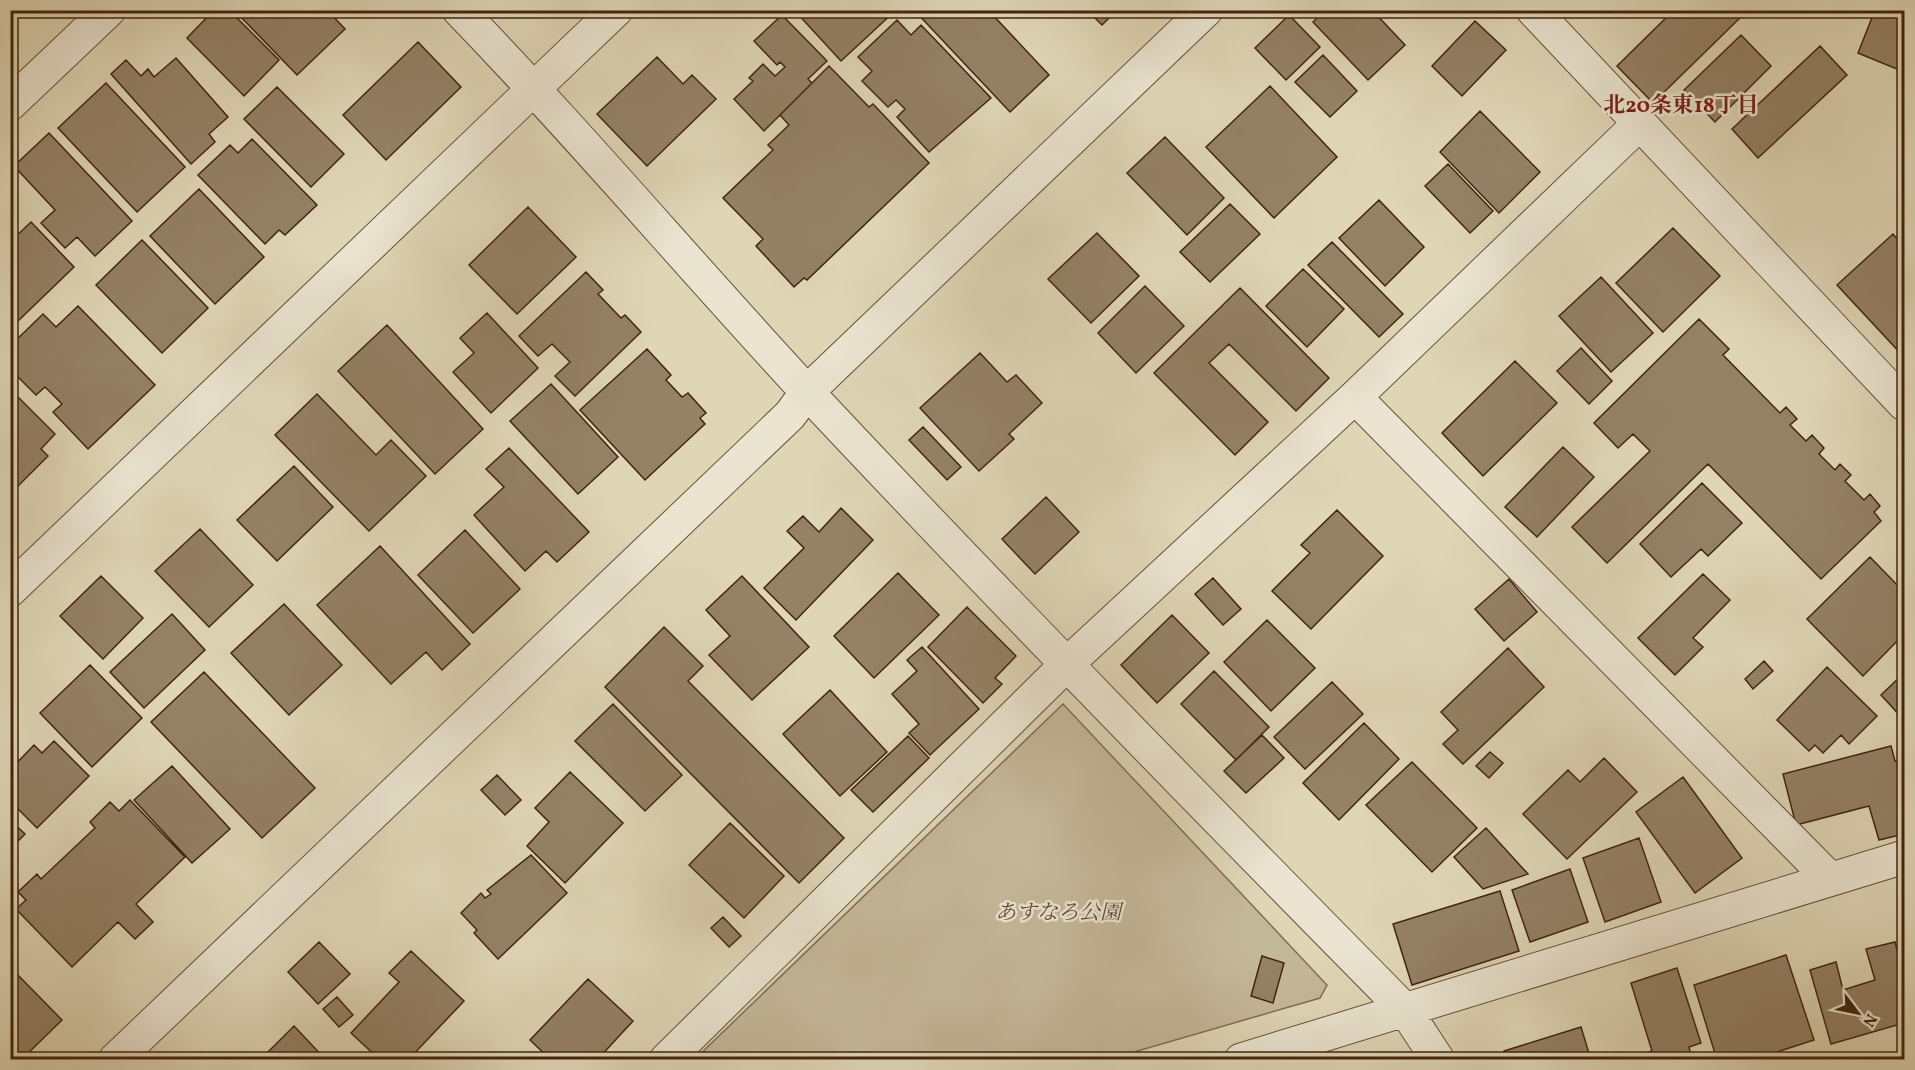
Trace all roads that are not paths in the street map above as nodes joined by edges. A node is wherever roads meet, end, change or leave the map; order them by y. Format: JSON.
{"nodes":[{"id":1,"x":109,"y":10,"type":"edge"},
{"id":2,"x":459,"y":10,"type":"edge"},
{"id":3,"x":616,"y":10,"type":"edge"},
{"id":4,"x":1206,"y":10,"type":"edge"},
{"id":5,"x":1533,"y":10,"type":"edge"},
{"id":6,"x":535,"y":88,"type":"junction"},
{"id":7,"x":10,"y":104,"type":"edge"},
{"id":8,"x":1640,"y":123,"type":"junction"},
{"id":9,"x":807,"y":392,"type":"junction"},
{"id":10,"x":1355,"y":396,"type":"junction"},
{"id":11,"x":1905,"y":404,"type":"edge"},
{"id":12,"x":10,"y":590,"type":"edge"},
{"id":13,"x":1066,"y":665,"type":"junction"},
{"id":14,"x":1905,"y":857,"type":"edge"},
{"id":15,"x":1830,"y":879,"type":"junction"},
{"id":16,"x":1406,"y":1011,"type":"junction"},
{"id":17,"x":115,"y":1059,"type":"edge"},
{"id":18,"x":666,"y":1059,"type":"edge"},
{"id":19,"x":1241,"y":1059,"type":"edge"},
{"id":20,"x":1438,"y":1059,"type":"edge"}],
"edges":[{"from":1,"to":7,"type":"street"},
{"from":2,"to":6,"type":"street"},
{"from":3,"to":6,"type":"street"},
{"from":4,"to":9,"type":"street"},
{"from":5,"to":8,"type":"street"},
{"from":6,"to":9,"type":"street"},
{"from":6,"to":12,"type":"street"},
{"from":8,"to":10,"type":"street"},
{"from":8,"to":11,"type":"street"},
{"from":9,"to":13,"type":"street"},
{"from":9,"to":17,"type":"street"},
{"from":10,"to":13,"type":"street"},
{"from":10,"to":15,"type":"street"},
{"from":13,"to":16,"type":"street"},
{"from":13,"to":18,"type":"street"},
{"from":14,"to":15,"type":"street"},
{"from":15,"to":16,"type":"street"},
{"from":16,"to":19,"type":"street"},
{"from":16,"to":20,"type":"street"}]}
